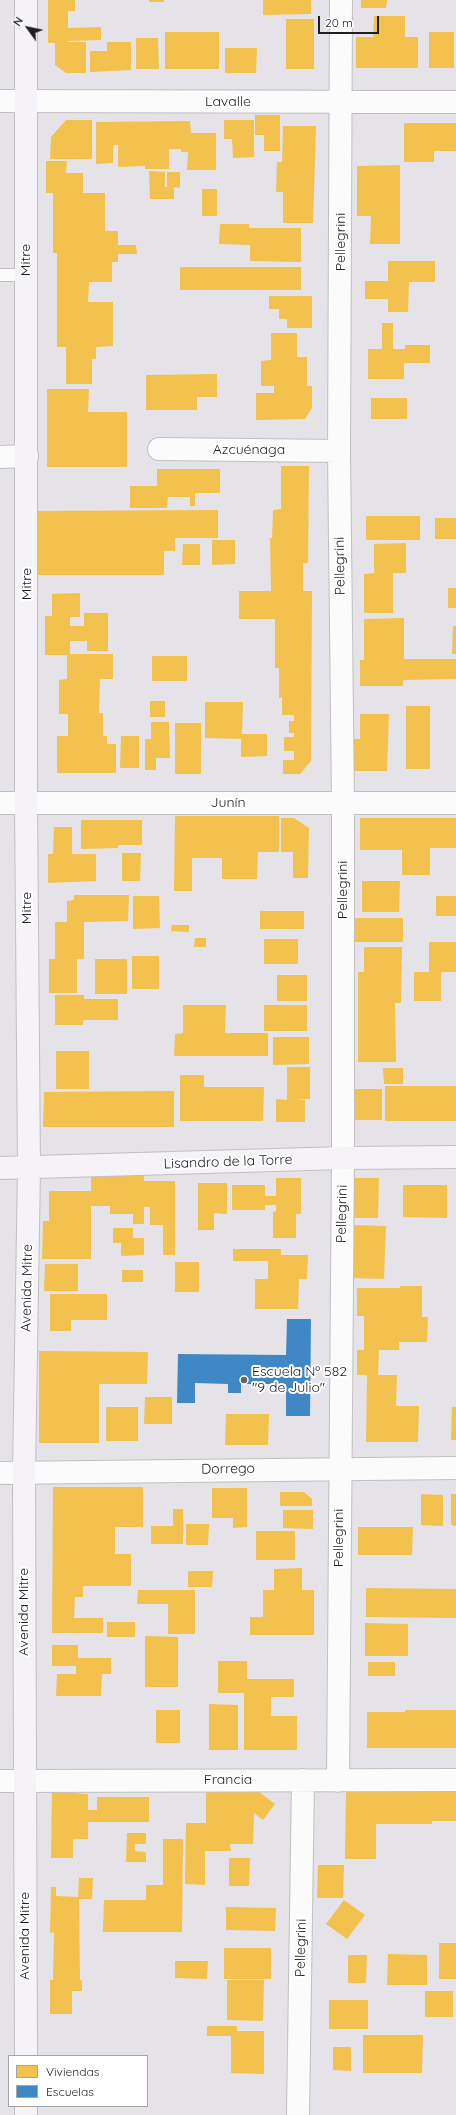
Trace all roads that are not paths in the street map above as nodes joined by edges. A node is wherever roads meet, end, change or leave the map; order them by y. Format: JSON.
{"nodes":[{"id":1,"x":26,"y":0,"type":"edge"},
{"id":2,"x":341,"y":0,"type":"edge"},
{"id":3,"x":0,"y":101,"type":"edge"},
{"id":4,"x":26,"y":101,"type":"junction"},
{"id":5,"x":456,"y":102,"type":"edge"},
{"id":6,"x":341,"y":103,"type":"junction"},
{"id":7,"x":0,"y":275,"type":"edge"},
{"id":8,"x":26,"y":275,"type":"junction"},
{"id":9,"x":159,"y":449,"type":"dead end"},
{"id":10,"x":339,"y":451,"type":"junction"},
{"id":11,"x":27,"y":456,"type":"junction"},
{"id":12,"x":0,"y":457,"type":"edge"},
{"id":13,"x":26,"y":802,"type":"junction"},
{"id":14,"x":0,"y":803,"type":"edge"},
{"id":15,"x":343,"y":803,"type":"junction"},
{"id":16,"x":456,"y":803,"type":"edge"},
{"id":17,"x":456,"y":1157,"type":"edge"},
{"id":18,"x":343,"y":1158,"type":"junction"},
{"id":19,"x":0,"y":1168,"type":"edge"},
{"id":20,"x":29,"y":1168,"type":"junction"},
{"id":21,"x":339,"y":1468,"type":"junction"},
{"id":22,"x":456,"y":1468,"type":"edge"},
{"id":23,"x":24,"y":1472,"type":"junction"},
{"id":24,"x":0,"y":1473,"type":"edge"},
{"id":25,"x":303,"y":1780,"type":"junction"},
{"id":26,"x":338,"y":1780,"type":"junction"},
{"id":27,"x":456,"y":1780,"type":"edge"},
{"id":28,"x":0,"y":1781,"type":"edge"},
{"id":29,"x":24,"y":1781,"type":"junction"},
{"id":30,"x":26,"y":2055,"type":"edge"},
{"id":31,"x":298,"y":2115,"type":"edge"}],
"edges":[{"from":1,"to":4,"type":"street","name":"Mitre"},
{"from":2,"to":6,"type":"street","name":"Pellegrini"},
{"from":3,"to":4,"type":"street","name":"Lavalle"},
{"from":4,"to":6,"type":"street","name":"Lavalle"},
{"from":4,"to":8,"type":"street","name":"Mitre"},
{"from":5,"to":6,"type":"street","name":"Lavalle"},
{"from":6,"to":10,"type":"street","name":"Pellegrini"},
{"from":7,"to":8,"type":"lane"},
{"from":8,"to":11,"type":"street","name":"Mitre"},
{"from":9,"to":10,"type":"street","name":"Azcuénaga"},
{"from":10,"to":15,"type":"street","name":"Pellegrini"},
{"from":11,"to":12,"type":"street"},
{"from":11,"to":13,"type":"street","name":"Mitre"},
{"from":13,"to":14,"type":"street","name":"Junín"},
{"from":13,"to":15,"type":"street","name":"Junín"},
{"from":13,"to":20,"type":"street","name":"Mitre"},
{"from":15,"to":16,"type":"street","name":"Junín"},
{"from":15,"to":18,"type":"street","name":"Pellegrini"},
{"from":17,"to":18,"type":"street","name":"Lisandro de la Torre"},
{"from":18,"to":20,"type":"street","name":"Lisandro de la Torre"},
{"from":18,"to":21,"type":"street","name":"Pellegrini"},
{"from":19,"to":20,"type":"street","name":"Lisandro de la Torre"},
{"from":20,"to":23,"type":"street","name":"Avenida Mitre"},
{"from":21,"to":22,"type":"street","name":"Dorrego"},
{"from":21,"to":23,"type":"street","name":"Dorrego"},
{"from":21,"to":26,"type":"street","name":"Pellegrini"},
{"from":23,"to":24,"type":"street","name":"Dorrego"},
{"from":23,"to":29,"type":"street","name":"Avenida Mitre"},
{"from":25,"to":26,"type":"street","name":"Francia"},
{"from":25,"to":29,"type":"street","name":"Francia"},
{"from":25,"to":31,"type":"street","name":"Pellegrini"},
{"from":26,"to":27,"type":"street","name":"Francia"},
{"from":28,"to":29,"type":"street","name":"Francia"},
{"from":29,"to":30,"type":"street","name":"Avenida Mitre"}]}
